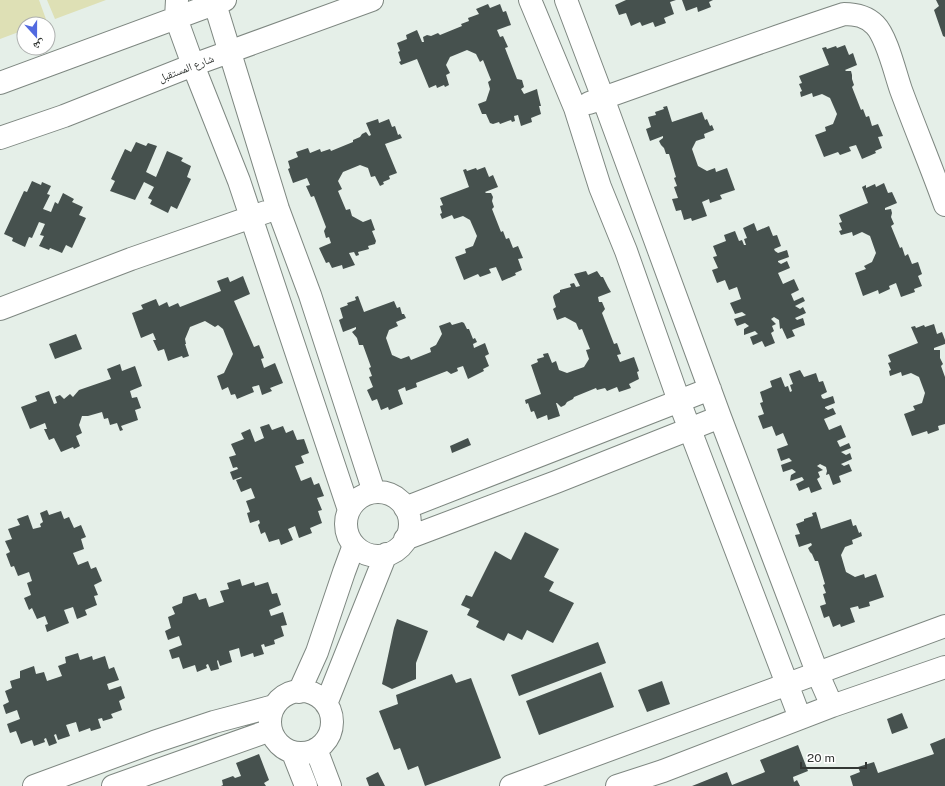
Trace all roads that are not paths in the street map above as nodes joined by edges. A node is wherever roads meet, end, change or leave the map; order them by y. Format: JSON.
{"nodes":[{"id":1,"x":372,"y":0,"type":"edge"},
{"id":2,"x":530,"y":0,"type":"edge"},
{"id":3,"x":566,"y":0,"type":"edge"},
{"id":4,"x":217,"y":1,"type":"edge"},
{"id":5,"x":177,"y":9,"type":"edge"},
{"id":6,"x":230,"y":51,"type":"junction"},
{"id":7,"x":193,"y":65,"type":"junction"},
{"id":8,"x":0,"y":83,"type":"edge"},
{"id":9,"x":603,"y":98,"type":"junction"},
{"id":10,"x":575,"y":108,"type":"junction"},
{"id":11,"x":0,"y":138,"type":"edge"},
{"id":12,"x":945,"y":204,"type":"edge"},
{"id":13,"x":278,"y":208,"type":"junction"},
{"id":14,"x":251,"y":217,"type":"junction"},
{"id":15,"x":0,"y":309,"type":"edge"},
{"id":16,"x":710,"y":389,"type":"junction"},
{"id":17,"x":679,"y":401,"type":"junction"},
{"id":18,"x":720,"y":417,"type":"junction"},
{"id":19,"x":689,"y":429,"type":"junction"},
{"id":20,"x":374,"y":492,"type":"junction"},
{"id":21,"x":405,"y":508,"type":"junction"},
{"id":22,"x":349,"y":510,"type":"junction"},
{"id":23,"x":405,"y":539,"type":"junction"},
{"id":24,"x":354,"y":545,"type":"junction"},
{"id":25,"x":386,"y":554,"type":"junction"},
{"id":26,"x":945,"y":626,"type":"edge"},
{"id":27,"x":945,"y":667,"type":"edge"},
{"id":28,"x":817,"y":672,"type":"junction"},
{"id":29,"x":788,"y":683,"type":"junction"},
{"id":30,"x":299,"y":692,"type":"junction"},
{"id":31,"x":326,"y":704,"type":"junction"},
{"id":32,"x":274,"y":706,"type":"junction"},
{"id":33,"x":832,"y":706,"type":"junction"},
{"id":34,"x":800,"y":718,"type":"junction"},
{"id":35,"x":270,"y":730,"type":"junction"},
{"id":36,"x":316,"y":749,"type":"junction"},
{"id":37,"x":293,"y":753,"type":"junction"},
{"id":38,"x":34,"y":786,"type":"edge"},
{"id":39,"x":113,"y":786,"type":"edge"},
{"id":40,"x":306,"y":786,"type":"edge"},
{"id":41,"x":330,"y":786,"type":"edge"},
{"id":42,"x":512,"y":786,"type":"edge"},
{"id":43,"x":617,"y":786,"type":"edge"}],
"edges":[{"from":1,"to":6,"type":"street","name":"شارع المستقبل"},
{"from":2,"to":10,"type":"street"},
{"from":3,"to":9,"type":"street"},
{"from":4,"to":5,"type":"street"},
{"from":4,"to":6,"type":"street"},
{"from":5,"to":7,"type":"street"},
{"from":5,"to":8,"type":"street"},
{"from":6,"to":7,"type":"street","name":"شارع المستقبل"},
{"from":6,"to":13,"type":"street"},
{"from":7,"to":11,"type":"street","name":"شارع المستقبل"},
{"from":7,"to":14,"type":"street"},
{"from":9,"to":10,"type":"street"},
{"from":9,"to":12,"type":"street"},
{"from":9,"to":16,"type":"street"},
{"from":10,"to":17,"type":"street"},
{"from":13,"to":14,"type":"street"},
{"from":13,"to":20,"type":"street"},
{"from":14,"to":15,"type":"street"},
{"from":14,"to":22,"type":"street"},
{"from":16,"to":17,"type":"street"},
{"from":16,"to":18,"type":"street"},
{"from":17,"to":19,"type":"street"},
{"from":17,"to":21,"type":"street"},
{"from":18,"to":19,"type":"street"},
{"from":18,"to":28,"type":"street"},
{"from":19,"to":23,"type":"street"},
{"from":19,"to":29,"type":"street"},
{"from":20,"to":21,"type":"street"},
{"from":20,"to":22,"type":"street"},
{"from":21,"to":23,"type":"street"},
{"from":22,"to":24,"type":"street"},
{"from":23,"to":25,"type":"street"},
{"from":24,"to":25,"type":"street"},
{"from":24,"to":30,"type":"street"},
{"from":25,"to":31,"type":"street"},
{"from":26,"to":28,"type":"street"},
{"from":27,"to":33,"type":"street"},
{"from":28,"to":29,"type":"street"},
{"from":28,"to":33,"type":"street"},
{"from":29,"to":34,"type":"street"},
{"from":29,"to":42,"type":"street"},
{"from":30,"to":31,"type":"street"},
{"from":30,"to":32,"type":"street"},
{"from":31,"to":36,"type":"street"},
{"from":32,"to":35,"type":"street"},
{"from":32,"to":38,"type":"street"},
{"from":33,"to":34,"type":"street"},
{"from":34,"to":43,"type":"street"},
{"from":35,"to":37,"type":"street"},
{"from":35,"to":39,"type":"street"},
{"from":36,"to":37,"type":"street"},
{"from":36,"to":41,"type":"street"},
{"from":37,"to":40,"type":"street"}]}
